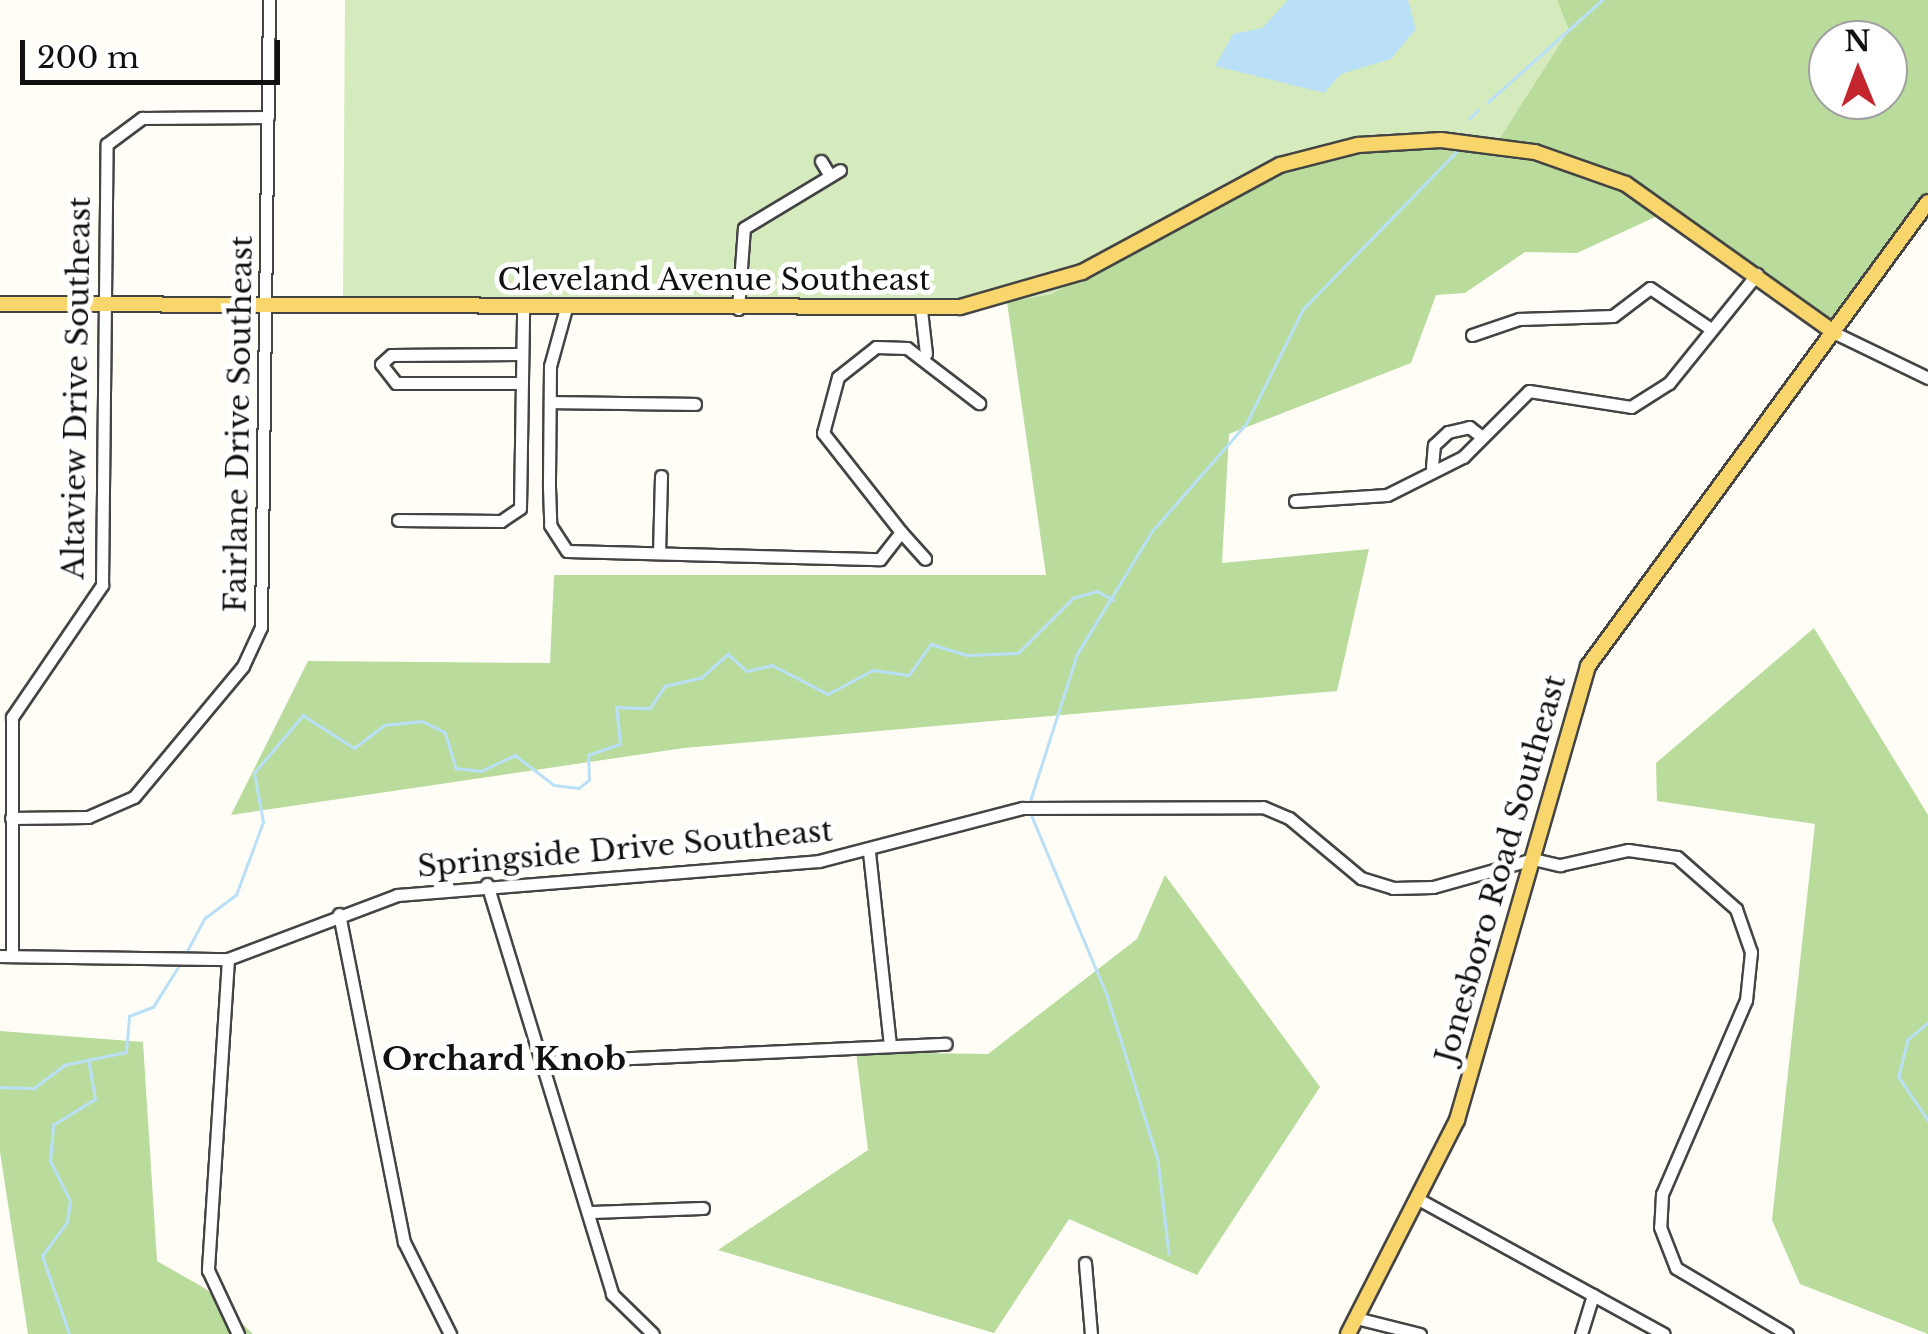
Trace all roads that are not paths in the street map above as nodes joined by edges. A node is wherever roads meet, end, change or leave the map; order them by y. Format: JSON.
{"nodes":[{"id":1,"x":269,"y":0,"type":"edge"},
{"id":2,"x":268,"y":117,"type":"junction"},
{"id":3,"x":821,"y":162,"type":"dead end"},
{"id":4,"x":1928,"y":202,"type":"edge"},
{"id":5,"x":1758,"y":274,"type":"junction"},
{"id":6,"x":0,"y":304,"type":"edge"},
{"id":7,"x":104,"y":305,"type":"junction"},
{"id":8,"x":267,"y":305,"type":"junction"},
{"id":9,"x":523,"y":307,"type":"junction"},
{"id":10,"x":566,"y":308,"type":"junction"},
{"id":11,"x":738,"y":309,"type":"junction"},
{"id":12,"x":921,"y":310,"type":"junction"},
{"id":13,"x":1712,"y":329,"type":"junction"},
{"id":14,"x":920,"y":331,"type":"junction"},
{"id":15,"x":1834,"y":333,"type":"junction"},
{"id":16,"x":1472,"y":335,"type":"dead end"},
{"id":17,"x":907,"y":348,"type":"junction"},
{"id":18,"x":518,"y":354,"type":"junction"},
{"id":19,"x":926,"y":354,"type":"junction"},
{"id":20,"x":1928,"y":378,"type":"edge"},
{"id":21,"x":517,"y":382,"type":"junction"},
{"id":22,"x":550,"y":402,"type":"junction"},
{"id":23,"x":979,"y":403,"type":"dead end"},
{"id":24,"x":695,"y":404,"type":"dead end"},
{"id":25,"x":1481,"y":436,"type":"junction"},
{"id":26,"x":1432,"y":467,"type":"junction"},
{"id":27,"x":661,"y":476,"type":"dead end"},
{"id":28,"x":1295,"y":501,"type":"dead end"},
{"id":29,"x":398,"y":520,"type":"dead end"},
{"id":30,"x":902,"y":532,"type":"junction"},
{"id":31,"x":659,"y":554,"type":"junction"},
{"id":32,"x":926,"y":559,"type":"dead end"},
{"id":33,"x":11,"y":818,"type":"junction"},
{"id":34,"x":869,"y":852,"type":"junction"},
{"id":35,"x":1533,"y":859,"type":"junction"},
{"id":36,"x":487,"y":884,"type":"junction"},
{"id":37,"x":339,"y":914,"type":"junction"},
{"id":38,"x":6,"y":956,"type":"edge"},
{"id":39,"x":228,"y":959,"type":"junction"},
{"id":40,"x":946,"y":1044,"type":"dead end"},
{"id":41,"x":890,"y":1045,"type":"junction"},
{"id":42,"x":544,"y":1062,"type":"junction"},
{"id":43,"x":1420,"y":1200,"type":"junction"},
{"id":44,"x":703,"y":1208,"type":"dead end"},
{"id":45,"x":590,"y":1212,"type":"junction"},
{"id":46,"x":1085,"y":1262,"type":"dead end"},
{"id":47,"x":1593,"y":1295,"type":"junction"},
{"id":48,"x":1356,"y":1318,"type":"junction"},
{"id":49,"x":238,"y":1334,"type":"edge"},
{"id":50,"x":450,"y":1334,"type":"edge"},
{"id":51,"x":653,"y":1334,"type":"edge"},
{"id":52,"x":1091,"y":1334,"type":"edge"},
{"id":53,"x":1348,"y":1334,"type":"edge"},
{"id":54,"x":1420,"y":1334,"type":"edge"},
{"id":55,"x":1580,"y":1334,"type":"edge"},
{"id":56,"x":1664,"y":1334,"type":"edge"},
{"id":57,"x":1787,"y":1334,"type":"edge"}],
"edges":[{"from":1,"to":2,"type":"street","name":"Fairlane Drive Southeast"},
{"from":2,"to":7,"type":"street","name":"Altaview Drive Southeast"},
{"from":2,"to":8,"type":"street","name":"Fairlane Drive Southeast"},
{"from":3,"to":11,"type":"street"},
{"from":4,"to":15,"type":"main road","name":"Jonesboro Road Southeast"},
{"from":5,"to":12,"type":"main road","name":"Cleveland Avenue Southeast"},
{"from":5,"to":13,"type":"street"},
{"from":5,"to":15,"type":"main road","name":"Cleveland Avenue Southeast"},
{"from":6,"to":7,"type":"main road","name":"Cleveland Avenue Southeast"},
{"from":7,"to":8,"type":"main road","name":"Cleveland Avenue Southeast"},
{"from":7,"to":33,"type":"street","name":"Altaview Drive Southeast"},
{"from":8,"to":9,"type":"main road","name":"Cleveland Avenue Southeast"},
{"from":8,"to":33,"type":"street","name":"Fairlane Drive Southeast"},
{"from":9,"to":10,"type":"main road","name":"Cleveland Avenue Southeast"},
{"from":9,"to":18,"type":"street"},
{"from":10,"to":11,"type":"main road","name":"Cleveland Avenue Southeast"},
{"from":10,"to":22,"type":"street"},
{"from":11,"to":12,"type":"main road","name":"Cleveland Avenue Southeast"},
{"from":12,"to":14,"type":"street"},
{"from":13,"to":16,"type":"street"},
{"from":13,"to":25,"type":"street"},
{"from":14,"to":17,"type":"street"},
{"from":14,"to":19,"type":"street"},
{"from":15,"to":20,"type":"street","name":"Cleveland Avenue Southeast"},
{"from":15,"to":35,"type":"main road","name":"Jonesboro Road Southeast"},
{"from":17,"to":19,"type":"street"},
{"from":17,"to":30,"type":"street"},
{"from":18,"to":21,"type":"street"},
{"from":18,"to":21,"type":"street"},
{"from":19,"to":23,"type":"street"},
{"from":21,"to":29,"type":"street"},
{"from":22,"to":24,"type":"street"},
{"from":22,"to":31,"type":"street"},
{"from":25,"to":26,"type":"street"},
{"from":25,"to":26,"type":"street"},
{"from":26,"to":28,"type":"street"},
{"from":27,"to":31,"type":"street"},
{"from":30,"to":31,"type":"street"},
{"from":30,"to":32,"type":"street"},
{"from":33,"to":38,"type":"street","name":"Altaview Drive Southeast"},
{"from":34,"to":35,"type":"street","name":"Springside Drive Southeast"},
{"from":34,"to":36,"type":"street","name":"Springside Drive Southeast"},
{"from":34,"to":41,"type":"street"},
{"from":35,"to":43,"type":"main road","name":"Jonesboro Road Southeast"},
{"from":35,"to":57,"type":"street","name":"Springside Drive Southeast"},
{"from":36,"to":37,"type":"street","name":"Springside Drive Southeast"},
{"from":36,"to":42,"type":"street"},
{"from":37,"to":39,"type":"street","name":"Springside Drive Southeast"},
{"from":37,"to":50,"type":"street"},
{"from":38,"to":39,"type":"street","name":"Springside Drive Southeast"},
{"from":39,"to":49,"type":"street"},
{"from":40,"to":41,"type":"street"},
{"from":41,"to":42,"type":"street"},
{"from":42,"to":45,"type":"street"},
{"from":43,"to":47,"type":"street"},
{"from":43,"to":48,"type":"main road","name":"Jonesboro Road Southeast"},
{"from":44,"to":45,"type":"street"},
{"from":45,"to":51,"type":"street"},
{"from":46,"to":52,"type":"street"},
{"from":47,"to":55,"type":"street"},
{"from":47,"to":56,"type":"street"},
{"from":48,"to":53,"type":"main road","name":"Jonesboro Road Southeast"},
{"from":48,"to":54,"type":"street"}]}
